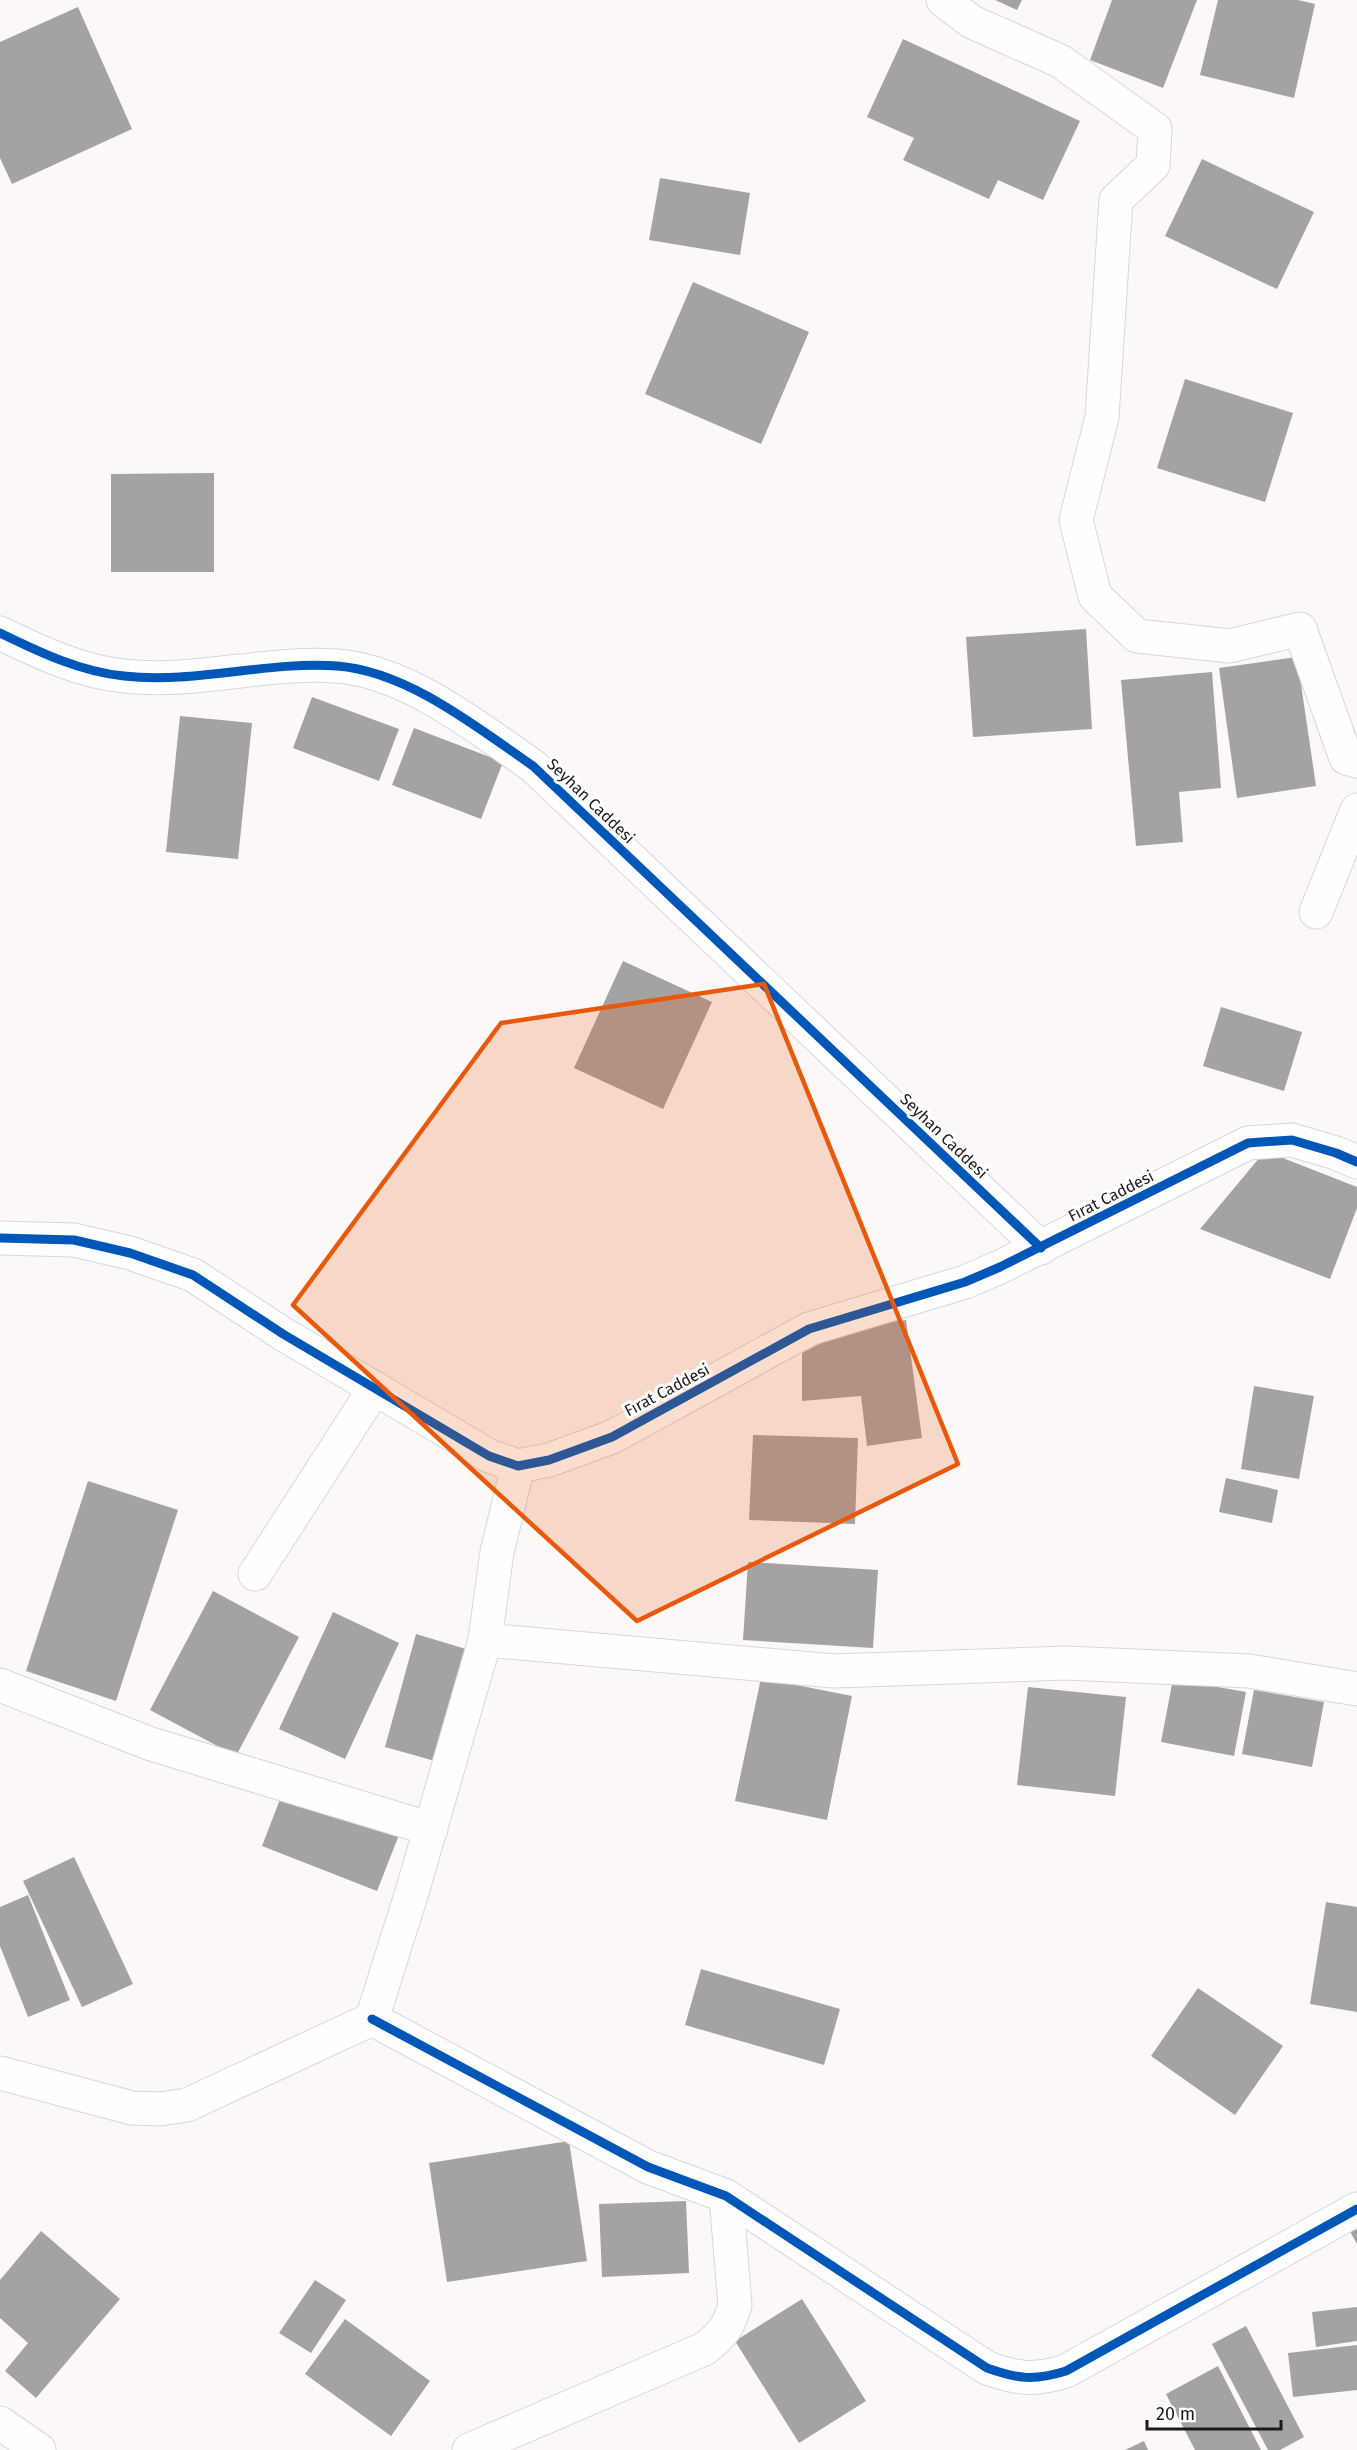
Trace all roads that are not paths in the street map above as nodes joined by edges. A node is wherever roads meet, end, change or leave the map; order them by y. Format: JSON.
{"nodes":[{"id":1,"x":943,"y":0,"type":"edge"},
{"id":2,"x":0,"y":633,"type":"edge"},
{"id":3,"x":1357,"y":761,"type":"edge"},
{"id":4,"x":1357,"y":810,"type":"edge"},
{"id":5,"x":1316,"y":912,"type":"dead end"},
{"id":6,"x":1357,"y":1162,"type":"edge"},
{"id":7,"x":0,"y":1238,"type":"edge"},
{"id":8,"x":1041,"y":1248,"type":"junction"},
{"id":9,"x":375,"y":1388,"type":"junction"},
{"id":10,"x":518,"y":1466,"type":"junction"},
{"id":11,"x":255,"y":1574,"type":"dead end"},
{"id":12,"x":485,"y":1640,"type":"junction"},
{"id":13,"x":0,"y":1685,"type":"edge"},
{"id":14,"x":1357,"y":1689,"type":"edge"},
{"id":15,"x":430,"y":1829,"type":"junction"},
{"id":16,"x":372,"y":2019,"type":"junction"},
{"id":17,"x":0,"y":2073,"type":"edge"},
{"id":18,"x":726,"y":2196,"type":"junction"},
{"id":19,"x":1357,"y":2209,"type":"edge"},
{"id":20,"x":0,"y":2423,"type":"edge"},
{"id":21,"x":39,"y":2450,"type":"edge"},
{"id":22,"x":469,"y":2450,"type":"edge"}],
"edges":[{"from":1,"to":3,"type":"street"},
{"from":2,"to":8,"type":"street","name":"Seyhan Caddesi"},
{"from":4,"to":5,"type":"street"},
{"from":6,"to":8,"type":"street","name":"Fırat Caddesi"},
{"from":7,"to":9,"type":"street","name":"Fırat Caddesi"},
{"from":8,"to":10,"type":"street","name":"Fırat Caddesi"},
{"from":9,"to":10,"type":"street","name":"Fırat Caddesi"},
{"from":9,"to":11,"type":"street"},
{"from":10,"to":12,"type":"street"},
{"from":12,"to":14,"type":"street"},
{"from":12,"to":15,"type":"street"},
{"from":13,"to":15,"type":"street"},
{"from":15,"to":16,"type":"street"},
{"from":16,"to":17,"type":"street"},
{"from":16,"to":18,"type":"street"},
{"from":18,"to":19,"type":"street"},
{"from":18,"to":22,"type":"street"},
{"from":20,"to":21,"type":"street"}]}
